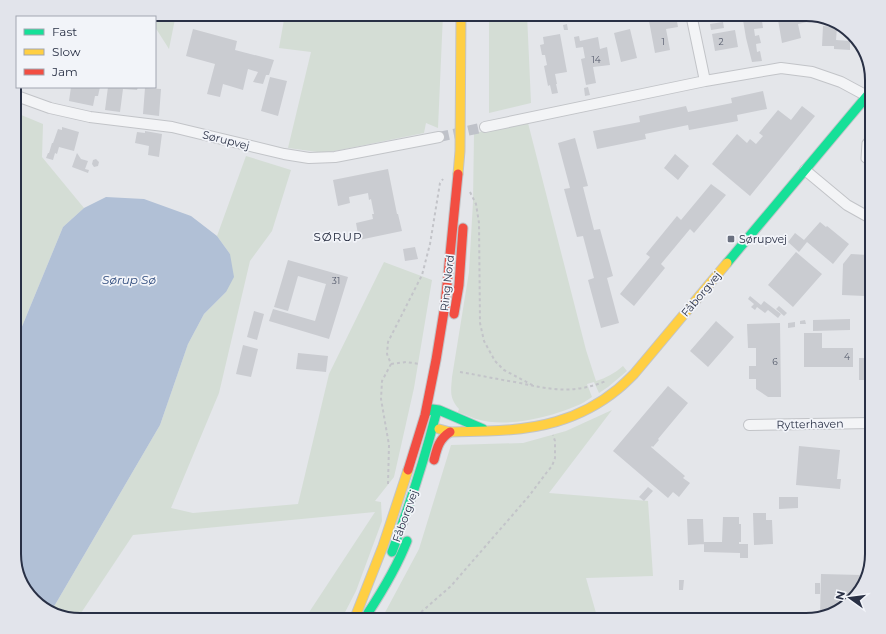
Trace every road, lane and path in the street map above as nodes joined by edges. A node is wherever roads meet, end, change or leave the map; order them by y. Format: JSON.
{"nodes":[{"id":1,"x":461,"y":21,"type":"edge"},
{"id":2,"x":692,"y":21,"type":"edge"},
{"id":3,"x":705,"y":81,"type":"junction"},
{"id":4,"x":865,"y":91,"type":"edge"},
{"id":5,"x":21,"y":98,"type":"edge"},
{"id":6,"x":865,"y":99,"type":"edge"},
{"id":7,"x":485,"y":127,"type":"tunnel mouth"},
{"id":8,"x":439,"y":137,"type":"tunnel mouth"},
{"id":9,"x":865,"y":143,"type":"edge"},
{"id":10,"x":460,"y":151,"type":"junction"},
{"id":11,"x":865,"y":160,"type":"edge"},
{"id":12,"x":805,"y":170,"type":"junction"},
{"id":13,"x":444,"y":177,"type":"dead end"},
{"id":14,"x":464,"y":179,"type":"junction"},
{"id":15,"x":464,"y":207,"type":"dead end"},
{"id":16,"x":865,"y":215,"type":"edge"},
{"id":17,"x":464,"y":222,"type":"dead end"},
{"id":18,"x":452,"y":325,"type":"dead end"},
{"id":19,"x":391,"y":364,"type":"junction"},
{"id":20,"x":420,"y":364,"type":"dead end"},
{"id":21,"x":460,"y":372,"type":"dead end"},
{"id":22,"x":609,"y":379,"type":"dead end"},
{"id":23,"x":534,"y":386,"type":"junction"},
{"id":24,"x":437,"y":406,"type":"junction"},
{"id":25,"x":425,"y":415,"type":"junction"},
{"id":26,"x":865,"y":423,"type":"edge"},
{"id":27,"x":551,"y":424,"type":"junction"},
{"id":28,"x":749,"y":425,"type":"dead end"},
{"id":29,"x":433,"y":426,"type":"junction"},
{"id":30,"x":487,"y":431,"type":"junction"},
{"id":31,"x":450,"y":432,"type":"junction"},
{"id":32,"x":432,"y":467,"type":"dead end"},
{"id":33,"x":388,"y":490,"type":"dead end"},
{"id":34,"x":410,"y":534,"type":"dead end"},
{"id":35,"x":357,"y":613,"type":"edge"},
{"id":36,"x":368,"y":613,"type":"edge"},
{"id":37,"x":368,"y":613,"type":"edge"},
{"id":38,"x":420,"y":613,"type":"edge"}],
"edges":[{"from":1,"to":10,"type":"main road","name":"Ring Nord"},
{"from":2,"to":3,"type":"street"},
{"from":3,"to":4,"type":"street"},
{"from":3,"to":7,"type":"street"},
{"from":5,"to":8,"type":"street","name":"Sørupvej"},
{"from":6,"to":12,"type":"main road","name":"Fåborgvej"},
{"from":9,"to":11,"type":"lane"},
{"from":10,"to":14,"type":"main road","name":"Ring Nord"},
{"from":10,"to":25,"type":"main road","name":"Ring Nord"},
{"from":12,"to":16,"type":"street"},
{"from":12,"to":27,"type":"main road","name":"Fåborgvej"},
{"from":13,"to":19,"type":"path"},
{"from":14,"to":15,"type":"main road","name":"Ring Nord"},
{"from":14,"to":23,"type":"path"},
{"from":17,"to":18,"type":"main road","name":"Ring Nord"},
{"from":19,"to":20,"type":"path"},
{"from":19,"to":33,"type":"path"},
{"from":21,"to":23,"type":"path"},
{"from":22,"to":23,"type":"path"},
{"from":24,"to":25,"type":"main road"},
{"from":24,"to":29,"type":"main road","name":"Fåborgvej"},
{"from":24,"to":30,"type":"main road"},
{"from":25,"to":29,"type":"main road"},
{"from":25,"to":35,"type":"main road","name":"Fåborgvej"},
{"from":26,"to":28,"type":"street","name":"Rytterhaven"},
{"from":27,"to":30,"type":"main road","name":"Fåborgvej"},
{"from":27,"to":38,"type":"path"},
{"from":29,"to":31,"type":"main road"},
{"from":29,"to":36,"type":"main road","name":"Fåborgvej"},
{"from":30,"to":31,"type":"main road","name":"Fåborgvej"},
{"from":31,"to":32,"type":"main road"},
{"from":34,"to":37,"type":"main road"}]}
